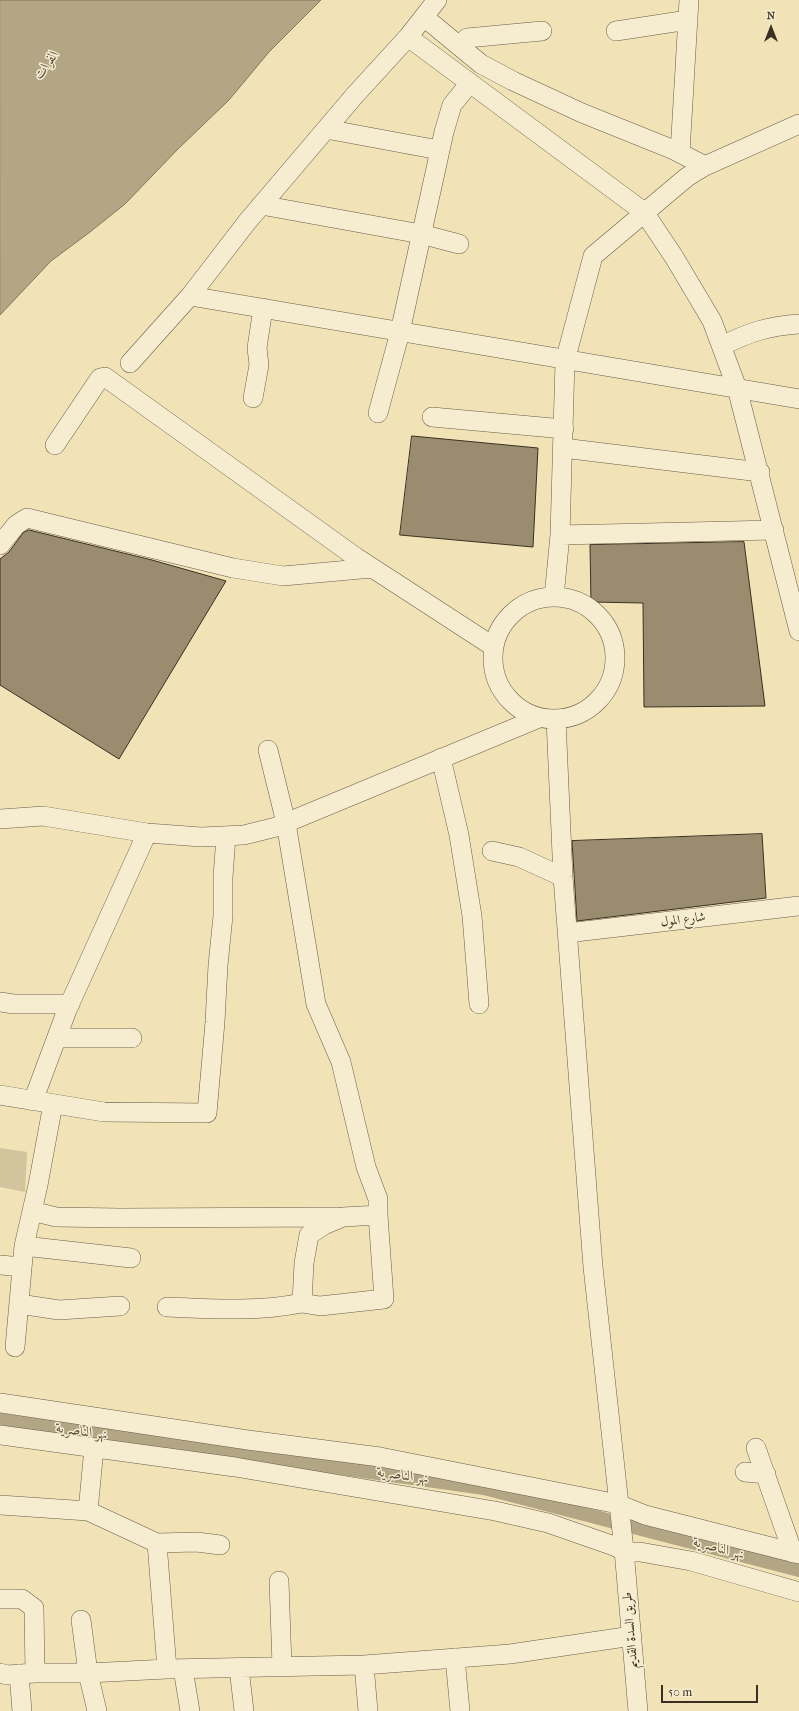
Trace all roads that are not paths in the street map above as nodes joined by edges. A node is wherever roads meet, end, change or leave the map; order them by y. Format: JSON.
{"nodes":[{"id":1,"x":437,"y":0,"type":"edge"},
{"id":2,"x":689,"y":0,"type":"edge"},
{"id":3,"x":424,"y":17,"type":"junction"},
{"id":4,"x":688,"y":20,"type":"junction"},
{"id":5,"x":542,"y":31,"type":"dead end"},
{"id":6,"x":616,"y":31,"type":"dead end"},
{"id":7,"x":408,"y":37,"type":"junction"},
{"id":8,"x":459,"y":46,"type":"junction"},
{"id":9,"x":470,"y":83,"type":"junction"},
{"id":10,"x":799,"y":124,"type":"edge"},
{"id":11,"x":326,"y":129,"type":"junction"},
{"id":12,"x":440,"y":150,"type":"junction"},
{"id":13,"x":680,"y":153,"type":"junction"},
{"id":14,"x":705,"y":166,"type":"junction"},
{"id":15,"x":261,"y":205,"type":"junction"},
{"id":16,"x":644,"y":212,"type":"junction"},
{"id":17,"x":421,"y":234,"type":"junction"},
{"id":18,"x":459,"y":244,"type":"dead end"},
{"id":19,"x":190,"y":296,"type":"junction"},
{"id":20,"x":263,"y":308,"type":"junction"},
{"id":21,"x":799,"y":324,"type":"edge"},
{"id":22,"x":400,"y":332,"type":"junction"},
{"id":23,"x":722,"y":346,"type":"junction"},
{"id":24,"x":565,"y":361,"type":"junction"},
{"id":25,"x":130,"y":363,"type":"dead end"},
{"id":26,"x":737,"y":388,"type":"junction"},
{"id":27,"x":253,"y":398,"type":"dead end"},
{"id":28,"x":799,"y":399,"type":"edge"},
{"id":29,"x":378,"y":413,"type":"dead end"},
{"id":30,"x":432,"y":417,"type":"dead end"},
{"id":31,"x":564,"y":429,"type":"junction"},
{"id":32,"x":55,"y":445,"type":"dead end"},
{"id":33,"x":563,"y":448,"type":"junction"},
{"id":34,"x":760,"y":472,"type":"junction"},
{"id":35,"x":774,"y":530,"type":"junction"},
{"id":36,"x":560,"y":535,"type":"junction"},
{"id":37,"x":0,"y":545,"type":"edge"},
{"id":38,"x":372,"y":568,"type":"junction"},
{"id":39,"x":554,"y":597,"type":"junction"},
{"id":40,"x":799,"y":631,"type":"edge"},
{"id":41,"x":494,"y":647,"type":"junction"},
{"id":42,"x":548,"y":718,"type":"junction"},
{"id":43,"x":268,"y":750,"type":"dead end"},
{"id":44,"x":441,"y":758,"type":"junction"},
{"id":45,"x":0,"y":819,"type":"edge"},
{"id":46,"x":286,"y":823,"type":"junction"},
{"id":47,"x":147,"y":833,"type":"junction"},
{"id":48,"x":226,"y":836,"type":"junction"},
{"id":49,"x":492,"y":851,"type":"dead end"},
{"id":50,"x":563,"y":877,"type":"junction"},
{"id":51,"x":799,"y":906,"type":"edge"},
{"id":52,"x":567,"y":933,"type":"junction"},
{"id":53,"x":0,"y":1002,"type":"edge"},
{"id":54,"x":70,"y":1004,"type":"junction"},
{"id":55,"x":479,"y":1004,"type":"dead end"},
{"id":56,"x":57,"y":1038,"type":"junction"},
{"id":57,"x":132,"y":1038,"type":"dead end"},
{"id":58,"x":0,"y":1095,"type":"edge"},
{"id":59,"x":34,"y":1101,"type":"junction"},
{"id":60,"x":53,"y":1104,"type":"junction"},
{"id":61,"x":32,"y":1211,"type":"junction"},
{"id":62,"x":378,"y":1215,"type":"junction"},
{"id":63,"x":343,"y":1217,"type":"junction"},
{"id":64,"x":24,"y":1246,"type":"junction"},
{"id":65,"x":131,"y":1258,"type":"dead end"},
{"id":66,"x":0,"y":1265,"type":"edge"},
{"id":67,"x":22,"y":1267,"type":"junction"},
{"id":68,"x":302,"y":1303,"type":"junction"},
{"id":69,"x":19,"y":1304,"type":"junction"},
{"id":70,"x":120,"y":1306,"type":"dead end"},
{"id":71,"x":168,"y":1307,"type":"dead end"},
{"id":72,"x":15,"y":1347,"type":"dead end"},
{"id":73,"x":0,"y":1403,"type":"edge"},
{"id":74,"x":0,"y":1435,"type":"edge"},
{"id":75,"x":94,"y":1448,"type":"junction"},
{"id":76,"x":756,"y":1448,"type":"dead end"},
{"id":77,"x":745,"y":1472,"type":"dead end"},
{"id":78,"x":766,"y":1474,"type":"junction"},
{"id":79,"x":0,"y":1505,"type":"edge"},
{"id":80,"x":619,"y":1508,"type":"junction"},
{"id":81,"x":88,"y":1511,"type":"junction"},
{"id":82,"x":157,"y":1543,"type":"junction"},
{"id":83,"x":220,"y":1545,"type":"dead end"},
{"id":84,"x":624,"y":1551,"type":"junction"},
{"id":85,"x":796,"y":1554,"type":"edge"},
{"id":86,"x":279,"y":1581,"type":"dead end"},
{"id":87,"x":799,"y":1592,"type":"edge"},
{"id":88,"x":0,"y":1599,"type":"edge"},
{"id":89,"x":81,"y":1620,"type":"dead end"},
{"id":90,"x":632,"y":1636,"type":"junction"},
{"id":91,"x":455,"y":1658,"type":"junction"},
{"id":92,"x":364,"y":1665,"type":"junction"},
{"id":93,"x":282,"y":1666,"type":"junction"},
{"id":94,"x":239,"y":1668,"type":"junction"},
{"id":95,"x":175,"y":1669,"type":"junction"},
{"id":96,"x":0,"y":1673,"type":"edge"},
{"id":97,"x":88,"y":1673,"type":"junction"},
{"id":98,"x":27,"y":1674,"type":"junction"},
{"id":99,"x":22,"y":1711,"type":"edge"},
{"id":100,"x":97,"y":1711,"type":"edge"},
{"id":101,"x":190,"y":1711,"type":"edge"},
{"id":102,"x":244,"y":1711,"type":"edge"},
{"id":103,"x":368,"y":1711,"type":"edge"},
{"id":104,"x":460,"y":1711,"type":"edge"},
{"id":105,"x":638,"y":1711,"type":"edge"}],
"edges":[{"from":1,"to":3,"type":"street"},
{"from":2,"to":4,"type":"street"},
{"from":3,"to":7,"type":"street"},
{"from":3,"to":8,"type":"street"},
{"from":4,"to":6,"type":"street"},
{"from":4,"to":13,"type":"street"},
{"from":5,"to":8,"type":"street"},
{"from":7,"to":9,"type":"street"},
{"from":7,"to":11,"type":"street"},
{"from":8,"to":13,"type":"street"},
{"from":9,"to":12,"type":"street"},
{"from":9,"to":16,"type":"street"},
{"from":10,"to":14,"type":"street"},
{"from":11,"to":12,"type":"street"},
{"from":11,"to":15,"type":"street"},
{"from":12,"to":17,"type":"street"},
{"from":13,"to":14,"type":"street"},
{"from":14,"to":16,"type":"street"},
{"from":15,"to":17,"type":"street"},
{"from":15,"to":19,"type":"street"},
{"from":16,"to":23,"type":"street"},
{"from":16,"to":24,"type":"street"},
{"from":17,"to":18,"type":"street"},
{"from":17,"to":22,"type":"street"},
{"from":19,"to":20,"type":"street"},
{"from":19,"to":25,"type":"street"},
{"from":20,"to":22,"type":"street"},
{"from":20,"to":27,"type":"street"},
{"from":21,"to":23,"type":"street"},
{"from":22,"to":24,"type":"street"},
{"from":22,"to":29,"type":"street"},
{"from":23,"to":26,"type":"street"},
{"from":24,"to":26,"type":"street"},
{"from":24,"to":31,"type":"street"},
{"from":26,"to":28,"type":"street"},
{"from":26,"to":34,"type":"street"},
{"from":30,"to":31,"type":"street"},
{"from":31,"to":33,"type":"street"},
{"from":32,"to":38,"type":"street"},
{"from":33,"to":34,"type":"street"},
{"from":33,"to":36,"type":"street"},
{"from":34,"to":35,"type":"street"},
{"from":35,"to":36,"type":"street"},
{"from":35,"to":40,"type":"street"},
{"from":36,"to":39,"type":"street"},
{"from":37,"to":38,"type":"street"},
{"from":38,"to":41,"type":"street"},
{"from":39,"to":41,"type":"street"},
{"from":39,"to":42,"type":"street"},
{"from":41,"to":42,"type":"street"},
{"from":42,"to":44,"type":"street"},
{"from":42,"to":50,"type":"street","name":"طريق السدة القديم"},
{"from":43,"to":46,"type":"street"},
{"from":44,"to":46,"type":"street"},
{"from":44,"to":55,"type":"street"},
{"from":45,"to":47,"type":"street"},
{"from":46,"to":48,"type":"street"},
{"from":46,"to":62,"type":"street"},
{"from":47,"to":48,"type":"street"},
{"from":47,"to":54,"type":"street"},
{"from":48,"to":60,"type":"street"},
{"from":49,"to":50,"type":"street"},
{"from":50,"to":52,"type":"street","name":"طريق السدة القديم"},
{"from":51,"to":52,"type":"street","name":"شارع المول"},
{"from":52,"to":80,"type":"street","name":"طريق السدة القديم"},
{"from":53,"to":54,"type":"street"},
{"from":54,"to":56,"type":"street"},
{"from":56,"to":57,"type":"street"},
{"from":56,"to":59,"type":"street"},
{"from":58,"to":59,"type":"street"},
{"from":59,"to":60,"type":"street"},
{"from":60,"to":61,"type":"street"},
{"from":61,"to":63,"type":"street"},
{"from":61,"to":64,"type":"street"},
{"from":62,"to":63,"type":"street"},
{"from":62,"to":68,"type":"street"},
{"from":63,"to":68,"type":"street"},
{"from":64,"to":65,"type":"street"},
{"from":64,"to":67,"type":"street"},
{"from":66,"to":67,"type":"street"},
{"from":67,"to":69,"type":"street"},
{"from":68,"to":71,"type":"street"},
{"from":69,"to":70,"type":"street"},
{"from":69,"to":72,"type":"street"},
{"from":73,"to":80,"type":"street"},
{"from":74,"to":75,"type":"street"},
{"from":75,"to":81,"type":"street"},
{"from":75,"to":84,"type":"street"},
{"from":76,"to":78,"type":"street"},
{"from":77,"to":78,"type":"street"},
{"from":78,"to":85,"type":"street"},
{"from":79,"to":81,"type":"street"},
{"from":80,"to":84,"type":"street","name":"طريق السدة القديم"},
{"from":80,"to":85,"type":"street"},
{"from":81,"to":82,"type":"street"},
{"from":82,"to":83,"type":"street"},
{"from":82,"to":95,"type":"street"},
{"from":84,"to":87,"type":"street"},
{"from":84,"to":90,"type":"street","name":"طريق السدة القديم"},
{"from":86,"to":93,"type":"street"},
{"from":88,"to":98,"type":"street"},
{"from":89,"to":97,"type":"street"},
{"from":90,"to":91,"type":"street"},
{"from":90,"to":105,"type":"street","name":"طريق السدة القديم"},
{"from":91,"to":92,"type":"street"},
{"from":91,"to":104,"type":"street"},
{"from":92,"to":93,"type":"street"},
{"from":92,"to":103,"type":"street"},
{"from":93,"to":94,"type":"street"},
{"from":94,"to":95,"type":"street"},
{"from":94,"to":102,"type":"street"},
{"from":95,"to":97,"type":"street"},
{"from":95,"to":101,"type":"street"},
{"from":96,"to":98,"type":"street"},
{"from":97,"to":98,"type":"street"},
{"from":97,"to":100,"type":"street"},
{"from":98,"to":99,"type":"street"}]}
